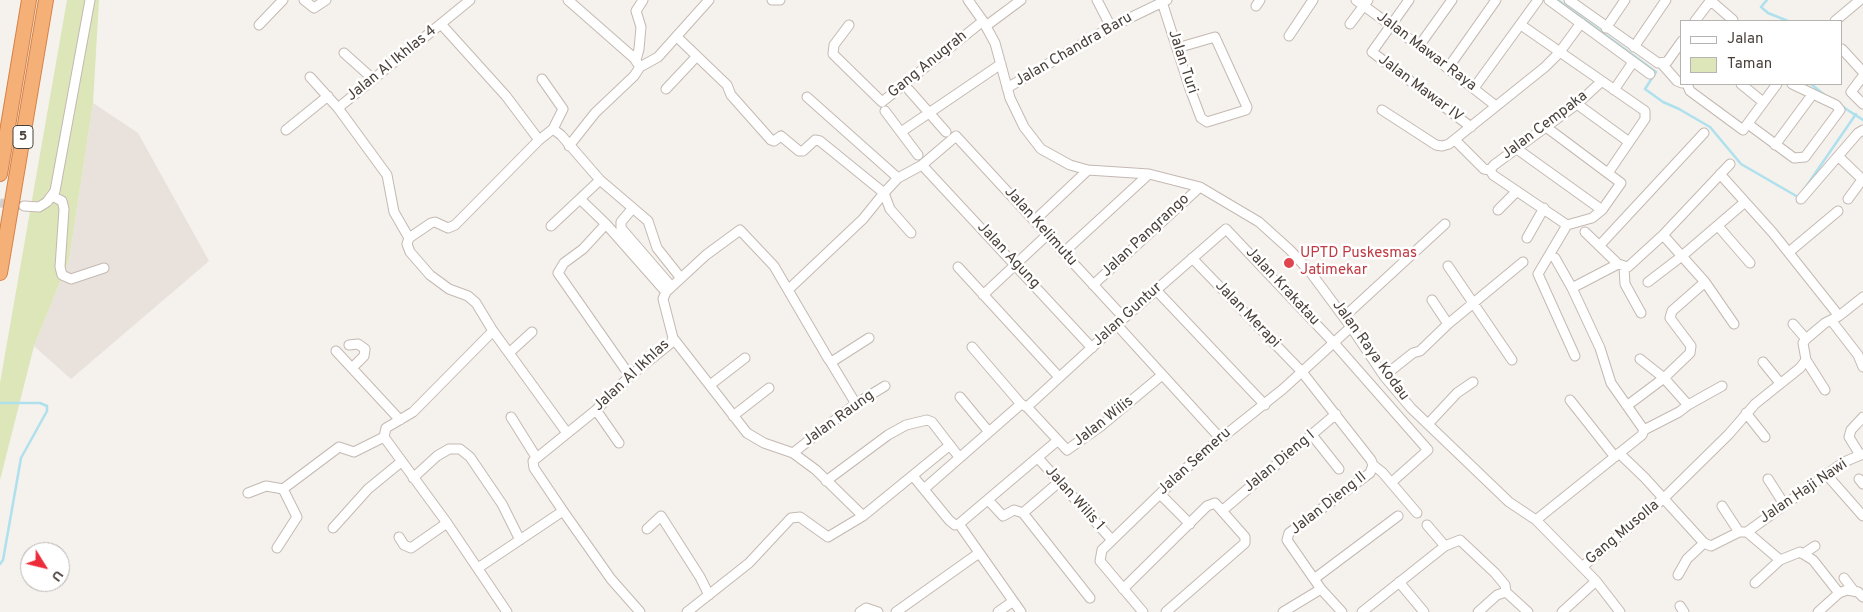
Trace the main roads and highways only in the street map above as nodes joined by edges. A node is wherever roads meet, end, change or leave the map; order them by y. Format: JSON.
{"nodes":[{"id":1,"x":28,"y":0,"type":"edge"},
{"id":2,"x":46,"y":0,"type":"edge"},
{"id":3,"x":0,"y":174,"type":"edge"},
{"id":4,"x":0,"y":273,"type":"edge"}],
"edges":[{"from":1,"to":3,"type":"highway","number":"5"},
{"from":2,"to":4,"type":"highway","number":"5"}]}
